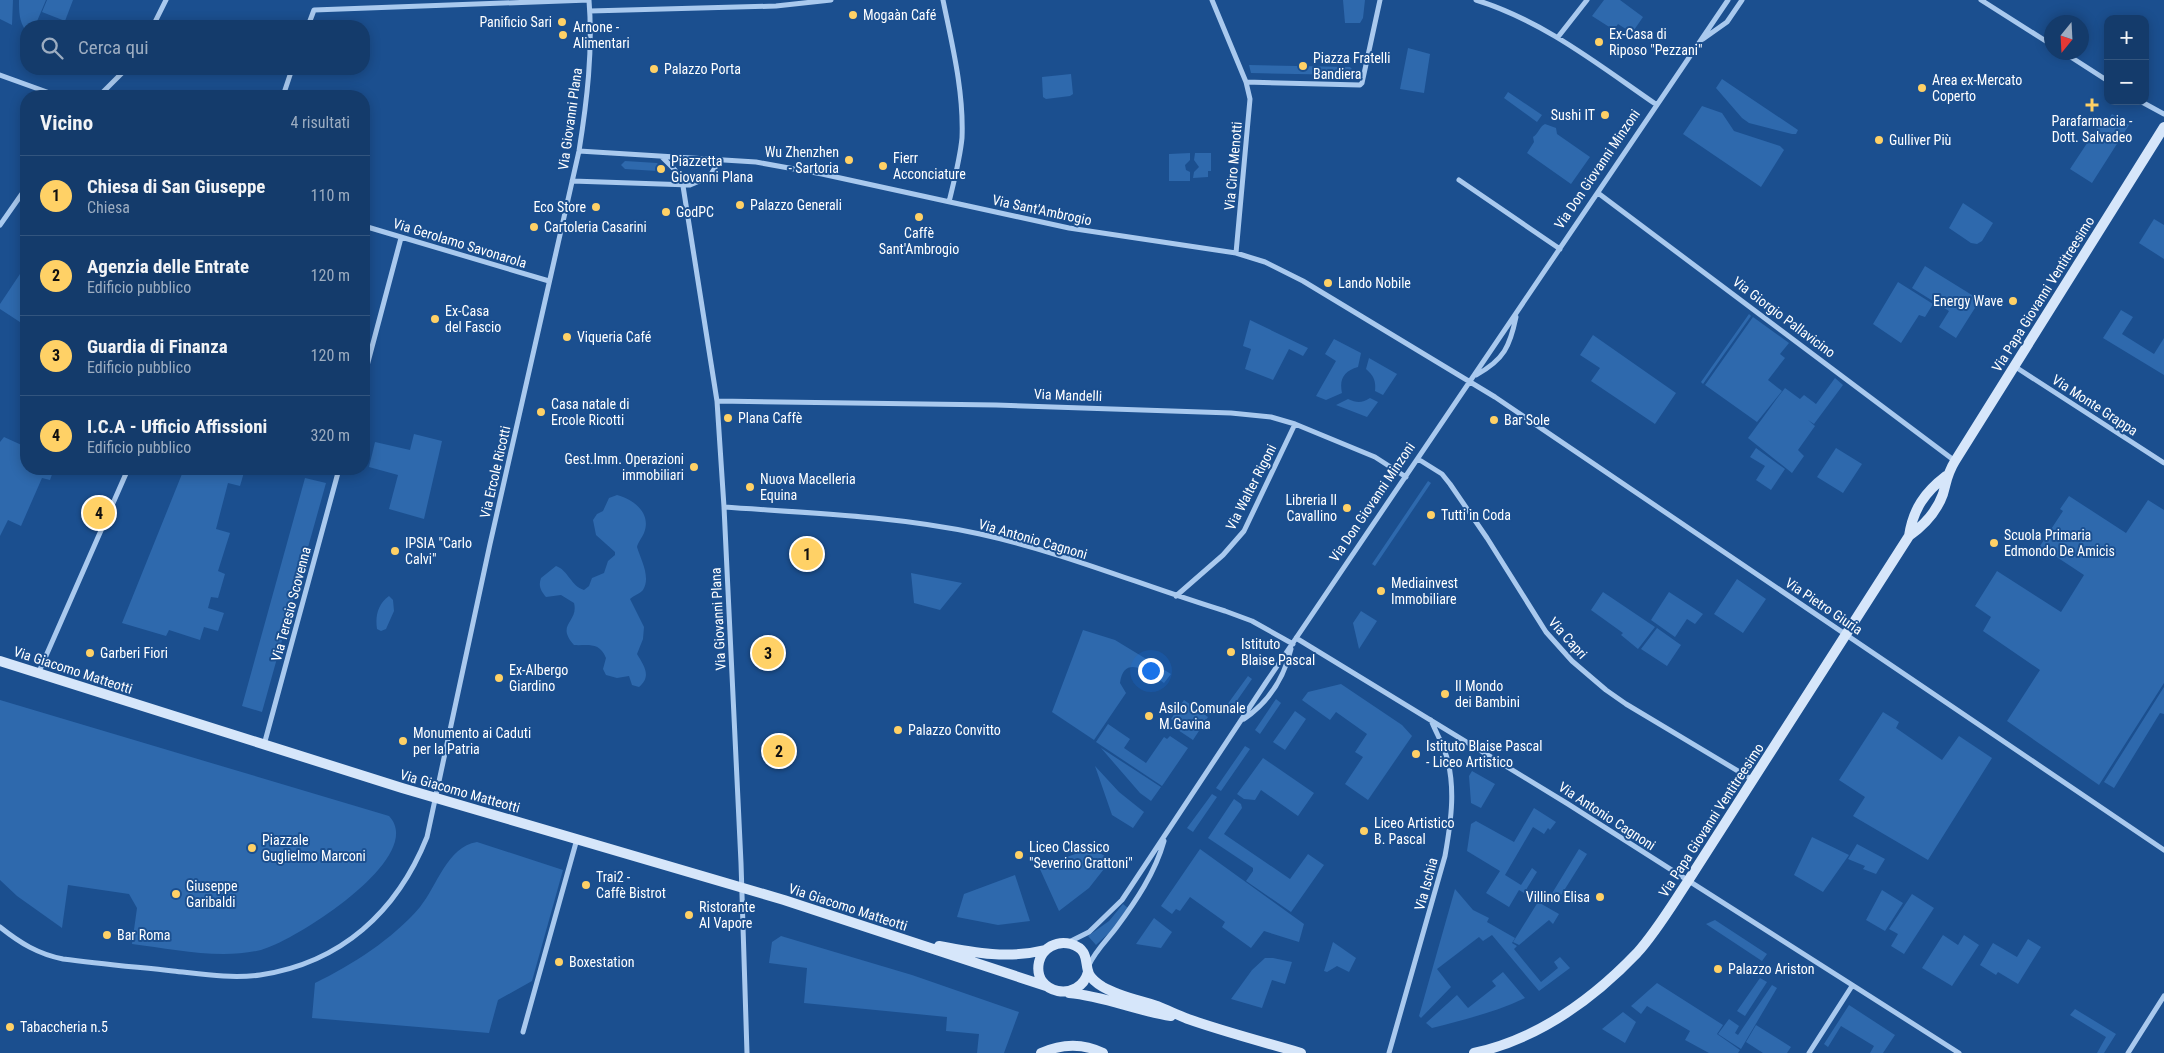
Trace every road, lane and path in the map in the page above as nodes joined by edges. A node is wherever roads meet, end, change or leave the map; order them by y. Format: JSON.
{"nodes":[{"id":1,"x":166,"y":0,"type":"edge"},
{"id":2,"x":589,"y":0,"type":"edge"},
{"id":3,"x":831,"y":0,"type":"edge"},
{"id":4,"x":943,"y":0,"type":"edge"},
{"id":5,"x":1212,"y":0,"type":"edge"},
{"id":6,"x":1380,"y":0,"type":"edge"},
{"id":7,"x":1476,"y":0,"type":"edge"},
{"id":8,"x":1587,"y":0,"type":"edge"},
{"id":9,"x":1728,"y":0,"type":"edge"},
{"id":10,"x":1742,"y":0,"type":"edge"},
{"id":11,"x":1981,"y":0,"type":"edge"},
{"id":12,"x":590,"y":11,"type":"junction"},
{"id":13,"x":156,"y":20,"type":"edge"},
{"id":14,"x":310,"y":20,"type":"edge"},
{"id":15,"x":1558,"y":37,"type":"junction"},
{"id":16,"x":2044,"y":40,"type":"edge"},
{"id":17,"x":1701,"y":41,"type":"junction"},
{"id":18,"x":2075,"y":60,"type":"edge"},
{"id":19,"x":0,"y":75,"type":"edge"},
{"id":20,"x":120,"y":75,"type":"edge"},
{"id":21,"x":290,"y":75,"type":"edge"},
{"id":22,"x":2104,"y":78,"type":"edge"},
{"id":23,"x":1246,"y":82,"type":"junction"},
{"id":24,"x":41,"y":90,"type":"edge"},
{"id":25,"x":106,"y":90,"type":"edge"},
{"id":26,"x":284,"y":90,"type":"edge"},
{"id":27,"x":2147,"y":105,"type":"edge"},
{"id":28,"x":1657,"y":106,"type":"junction"},
{"id":29,"x":2164,"y":114,"type":"edge"},
{"id":30,"x":2164,"y":126,"type":"edge"},
{"id":31,"x":579,"y":151,"type":"junction"},
{"id":32,"x":661,"y":156,"type":"junction"},
{"id":33,"x":720,"y":160,"type":"junction"},
{"id":34,"x":1459,"y":180,"type":"dead end"},
{"id":35,"x":572,"y":181,"type":"junction"},
{"id":36,"x":683,"y":186,"type":"junction"},
{"id":37,"x":1598,"y":193,"type":"junction"},
{"id":38,"x":20,"y":197,"type":"edge"},
{"id":39,"x":949,"y":202,"type":"junction"},
{"id":40,"x":0,"y":225,"type":"edge"},
{"id":41,"x":370,"y":228,"type":"edge"},
{"id":42,"x":401,"y":238,"type":"junction"},
{"id":43,"x":1560,"y":249,"type":"junction"},
{"id":44,"x":1236,"y":253,"type":"junction"},
{"id":45,"x":550,"y":281,"type":"junction"},
{"id":46,"x":1517,"y":312,"type":"junction"},
{"id":47,"x":370,"y":354,"type":"edge"},
{"id":48,"x":2014,"y":366,"type":"junction"},
{"id":49,"x":1474,"y":376,"type":"junction"},
{"id":50,"x":1470,"y":381,"type":"junction"},
{"id":51,"x":717,"y":401,"type":"junction"},
{"id":52,"x":1295,"y":424,"type":"junction"},
{"id":53,"x":1418,"y":458,"type":"junction"},
{"id":54,"x":1955,"y":461,"type":"junction"},
{"id":55,"x":2164,"y":463,"type":"edge"},
{"id":56,"x":125,"y":475,"type":"edge"},
{"id":57,"x":337,"y":475,"type":"edge"},
{"id":58,"x":1406,"y":476,"type":"junction"},
{"id":59,"x":724,"y":507,"type":"junction"},
{"id":60,"x":1176,"y":596,"type":"junction"},
{"id":61,"x":1847,"y":636,"type":"junction"},
{"id":62,"x":1296,"y":638,"type":"junction"},
{"id":63,"x":1293,"y":644,"type":"junction"},
{"id":64,"x":0,"y":661,"type":"edge"},
{"id":65,"x":38,"y":674,"type":"junction"},
{"id":66,"x":1431,"y":720,"type":"junction"},
{"id":67,"x":1241,"y":721,"type":"junction"},
{"id":68,"x":264,"y":745,"type":"junction"},
{"id":69,"x":1753,"y":780,"type":"junction"},
{"id":70,"x":437,"y":798,"type":"junction"},
{"id":71,"x":1170,"y":829,"type":"junction"},
{"id":72,"x":577,"y":839,"type":"junction"},
{"id":73,"x":2164,"y":850,"type":"edge"},
{"id":74,"x":1688,"y":882,"type":"junction"},
{"id":75,"x":741,"y":887,"type":"junction"},
{"id":76,"x":0,"y":927,"type":"edge"},
{"id":77,"x":913,"y":942,"type":"junction"},
{"id":78,"x":1066,"y":943,"type":"junction"},
{"id":79,"x":1045,"y":950,"type":"junction"},
{"id":80,"x":1088,"y":970,"type":"junction"},
{"id":81,"x":1046,"y":986,"type":"junction"},
{"id":82,"x":1852,"y":986,"type":"junction"},
{"id":83,"x":1066,"y":993,"type":"junction"},
{"id":84,"x":2164,"y":996,"type":"edge"},
{"id":85,"x":2162,"y":1005,"type":"edge"},
{"id":86,"x":1187,"y":1019,"type":"junction"},
{"id":87,"x":522,"y":1032,"type":"dead end"},
{"id":88,"x":747,"y":1053,"type":"edge"},
{"id":89,"x":1041,"y":1053,"type":"edge"},
{"id":90,"x":1103,"y":1053,"type":"edge"},
{"id":91,"x":1302,"y":1053,"type":"edge"},
{"id":92,"x":1390,"y":1053,"type":"edge"},
{"id":93,"x":1474,"y":1053,"type":"edge"},
{"id":94,"x":1809,"y":1053,"type":"edge"},
{"id":95,"x":1959,"y":1053,"type":"edge"},
{"id":96,"x":2128,"y":1053,"type":"edge"}],
"edges":[{"from":1,"to":13,"type":"street"},
{"from":2,"to":12,"type":"street","name":"Via Giovanni Plana"},
{"from":2,"to":14,"type":"street"},
{"from":3,"to":12,"type":"street"},
{"from":4,"to":39,"type":"street"},
{"from":5,"to":23,"type":"street"},
{"from":6,"to":23,"type":"street"},
{"from":7,"to":15,"type":"street"},
{"from":8,"to":15,"type":"street"},
{"from":9,"to":17,"type":"street","name":"Via Don Giovanni Minzoni"},
{"from":10,"to":17,"type":"street","name":"Via Don Giovanni Minzoni"},
{"from":11,"to":16,"type":"street"},
{"from":12,"to":31,"type":"street","name":"Via Giovanni Plana"},
{"from":15,"to":28,"type":"street"},
{"from":17,"to":28,"type":"street","name":"Via Don Giovanni Minzoni"},
{"from":18,"to":22,"type":"street"},
{"from":19,"to":24,"type":"street"},
{"from":20,"to":25,"type":"street"},
{"from":21,"to":26,"type":"street"},
{"from":23,"to":44,"type":"street","name":"Via Ciro Menotti"},
{"from":27,"to":29,"type":"street"},
{"from":28,"to":37,"type":"street","name":"Via Don Giovanni Minzoni"},
{"from":30,"to":48,"type":"street","name":"Via Papa Giovanni Ventitreesimo"},
{"from":31,"to":32,"type":"street","name":"Via Sant'Ambrogio"},
{"from":31,"to":35,"type":"street","name":"Via Giovanni Plana"},
{"from":32,"to":33,"type":"street","name":"Via Sant'Ambrogio"},
{"from":32,"to":36,"type":"street"},
{"from":33,"to":36,"type":"street"},
{"from":33,"to":39,"type":"street","name":"Via Sant'Ambrogio"},
{"from":34,"to":43,"type":"street"},
{"from":35,"to":36,"type":"street"},
{"from":35,"to":45,"type":"street","name":"Via Ercole Ricotti"},
{"from":36,"to":51,"type":"street","name":"Via Giovanni Plana"},
{"from":37,"to":43,"type":"street","name":"Via Don Giovanni Minzoni"},
{"from":37,"to":54,"type":"street","name":"Via Giorgio Pallavicino"},
{"from":38,"to":40,"type":"street"},
{"from":39,"to":44,"type":"street","name":"Via Sant'Ambrogio"},
{"from":41,"to":42,"type":"street","name":"Via Gerolamo Savonarola"},
{"from":42,"to":45,"type":"street","name":"Via Gerolamo Savonarola"},
{"from":42,"to":47,"type":"street"},
{"from":43,"to":46,"type":"street","name":"Via Don Giovanni Minzoni"},
{"from":44,"to":50,"type":"street","name":"Via Sant'Ambrogio"},
{"from":45,"to":70,"type":"street","name":"Via Ercole Ricotti"},
{"from":46,"to":49,"type":"street","name":"Via Don Giovanni Minzoni"},
{"from":46,"to":49,"type":"street","name":"Via Don Giovanni Minzoni"},
{"from":48,"to":54,"type":"street","name":"Via Papa Giovanni Ventitreesimo"},
{"from":48,"to":55,"type":"street","name":"Via Monte Grappa"},
{"from":49,"to":50,"type":"street","name":"Via Don Giovanni Minzoni"},
{"from":50,"to":53,"type":"street","name":"Via Don Giovanni Minzoni"},
{"from":50,"to":61,"type":"street","name":"Via Pietro Giuria"},
{"from":51,"to":52,"type":"street","name":"Via Mandelli"},
{"from":51,"to":59,"type":"street","name":"Via Giovanni Plana"},
{"from":52,"to":58,"type":"street","name":"Via Mandelli"},
{"from":52,"to":60,"type":"street","name":"Via Walter Rigoni"},
{"from":53,"to":58,"type":"street","name":"Via Don Giovanni Minzoni"},
{"from":53,"to":69,"type":"street","name":"Via Capri"},
{"from":54,"to":61,"type":"street","name":"Via Papa Giovanni Ventitreesimo"},
{"from":56,"to":65,"type":"street"},
{"from":57,"to":68,"type":"street","name":"Via Teresio Scovenna"},
{"from":58,"to":62,"type":"street","name":"Via Don Giovanni Minzoni"},
{"from":59,"to":60,"type":"street","name":"Via Antonio Cagnoni"},
{"from":59,"to":75,"type":"street","name":"Via Giovanni Plana"},
{"from":60,"to":63,"type":"street","name":"Via Antonio Cagnoni"},
{"from":61,"to":69,"type":"street","name":"Via Papa Giovanni Ventitreesimo"},
{"from":61,"to":73,"type":"street","name":"Via Pietro Giuria"},
{"from":62,"to":63,"type":"street","name":"Via Don Giovanni Minzoni"},
{"from":62,"to":66,"type":"street","name":"Via Antonio Cagnoni"},
{"from":63,"to":67,"type":"street","name":"Via Don Giovanni Minzoni"},
{"from":63,"to":67,"type":"street","name":"Via Don Giovanni Minzoni"},
{"from":64,"to":65,"type":"street","name":"Via Giacomo Matteotti"},
{"from":65,"to":68,"type":"street","name":"Via Giacomo Matteotti"},
{"from":66,"to":74,"type":"street","name":"Via Antonio Cagnoni"},
{"from":66,"to":92,"type":"street","name":"Via Ischia"},
{"from":67,"to":71,"type":"street","name":"Via Don Giovanni Minzoni"},
{"from":68,"to":70,"type":"street","name":"Via Giacomo Matteotti"},
{"from":69,"to":74,"type":"street","name":"Via Papa Giovanni Ventitreesimo"},
{"from":70,"to":72,"type":"street","name":"Via Giacomo Matteotti"},
{"from":70,"to":76,"type":"street"},
{"from":71,"to":78,"type":"street","name":"Via Don Giovanni Minzoni"},
{"from":71,"to":80,"type":"street","name":"Via Don Giovanni Minzoni"},
{"from":72,"to":75,"type":"street","name":"Via Giacomo Matteotti"},
{"from":72,"to":87,"type":"street"},
{"from":74,"to":82,"type":"street","name":"Via Antonio Cagnoni"},
{"from":74,"to":93,"type":"street","name":"Via Papa Giovanni Ventitreesimo"},
{"from":75,"to":77,"type":"street","name":"Via Giacomo Matteotti"},
{"from":75,"to":88,"type":"street","name":"Via Giovanni Plana"},
{"from":77,"to":79,"type":"street","name":"Via Don Giovanni Minzoni"},
{"from":77,"to":81,"type":"street"},
{"from":78,"to":79,"type":"street","name":"Via Don Giovanni Minzoni"},
{"from":78,"to":80,"type":"street"},
{"from":79,"to":81,"type":"street"},
{"from":80,"to":83,"type":"street","name":"Via Don Giovanni Minzoni"},
{"from":80,"to":86,"type":"street"},
{"from":81,"to":83,"type":"street"},
{"from":82,"to":94,"type":"street"},
{"from":82,"to":95,"type":"street","name":"Via Antonio Cagnoni"},
{"from":83,"to":86,"type":"street"},
{"from":84,"to":85,"type":"street"},
{"from":85,"to":96,"type":"street"},
{"from":86,"to":91,"type":"street"},
{"from":89,"to":90,"type":"street"}]}
